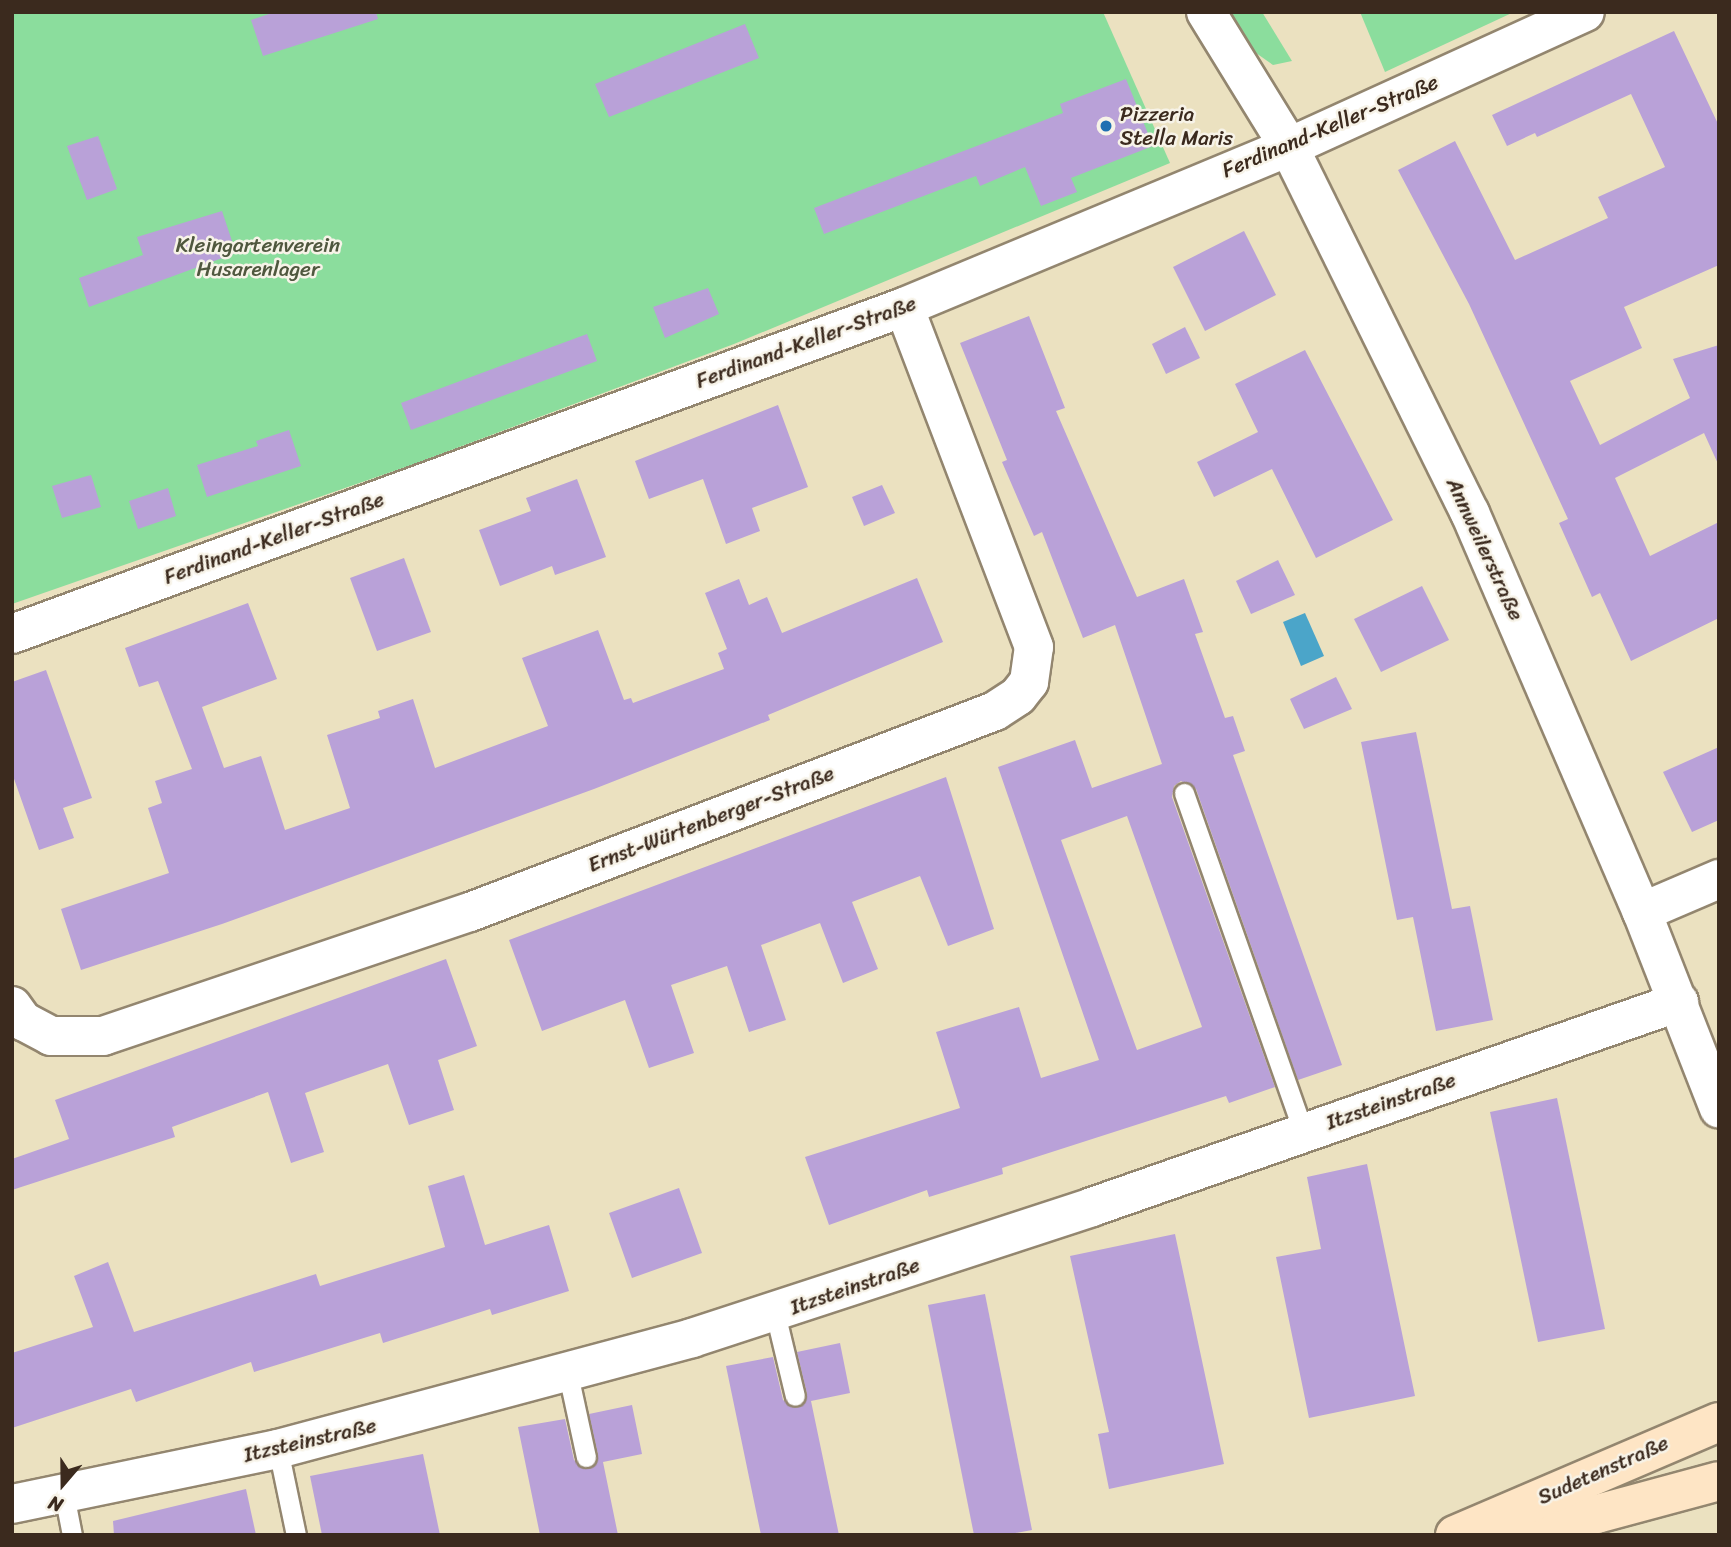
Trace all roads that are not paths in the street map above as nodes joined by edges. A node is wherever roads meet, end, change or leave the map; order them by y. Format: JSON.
{"nodes":[{"id":1,"x":1206,"y":12,"type":"edge"},
{"id":2,"x":1585,"y":12,"type":"edge"},
{"id":3,"x":1289,"y":147,"type":"junction"},
{"id":4,"x":904,"y":307,"type":"junction"},
{"id":5,"x":12,"y":634,"type":"edge"},
{"id":6,"x":1184,"y":793,"type":"dead end"},
{"id":7,"x":1719,"y":879,"type":"edge"},
{"id":8,"x":1642,"y":912,"type":"junction"},
{"id":9,"x":1679,"y":1002,"type":"junction"},
{"id":10,"x":12,"y":1006,"type":"edge"},
{"id":11,"x":1719,"y":1108,"type":"edge"},
{"id":12,"x":1303,"y":1130,"type":"junction"},
{"id":13,"x":775,"y":1312,"type":"junction"},
{"id":14,"x":568,"y":1374,"type":"junction"},
{"id":15,"x":795,"y":1396,"type":"dead end"},
{"id":16,"x":1719,"y":1422,"type":"edge"},
{"id":17,"x":278,"y":1448,"type":"junction"},
{"id":18,"x":586,"y":1457,"type":"dead end"},
{"id":19,"x":1719,"y":1480,"type":"edge"},
{"id":20,"x":64,"y":1494,"type":"junction"},
{"id":21,"x":12,"y":1504,"type":"edge"},
{"id":22,"x":1472,"y":1529,"type":"edge"},
{"id":23,"x":72,"y":1535,"type":"edge"},
{"id":24,"x":296,"y":1535,"type":"edge"}],
"edges":[{"from":1,"to":3,"type":"street","name":"Annweilerstraße"},
{"from":2,"to":3,"type":"street","name":"Ferdinand-Keller-Straße"},
{"from":3,"to":4,"type":"street","name":"Ferdinand-Keller-Straße"},
{"from":3,"to":8,"type":"street","name":"Annweilerstraße"},
{"from":4,"to":5,"type":"street","name":"Ferdinand-Keller-Straße"},
{"from":4,"to":10,"type":"street","name":"Ernst-Würtenberger-Straße"},
{"from":6,"to":12,"type":"lane"},
{"from":7,"to":8,"type":"street"},
{"from":8,"to":9,"type":"street","name":"Annweilerstraße"},
{"from":9,"to":11,"type":"street","name":"Annweilerstraße"},
{"from":9,"to":12,"type":"street","name":"Itzsteinstraße"},
{"from":12,"to":13,"type":"street","name":"Itzsteinstraße"},
{"from":13,"to":14,"type":"street","name":"Itzsteinstraße"},
{"from":13,"to":15,"type":"lane"},
{"from":14,"to":17,"type":"street","name":"Itzsteinstraße"},
{"from":14,"to":18,"type":"lane"},
{"from":16,"to":22,"type":"main road","name":"Sudetenstraße"},
{"from":17,"to":20,"type":"street","name":"Itzsteinstraße"},
{"from":17,"to":24,"type":"lane"},
{"from":19,"to":22,"type":"main road","name":"Sudetenstraße"},
{"from":20,"to":21,"type":"street","name":"Itzsteinstraße"},
{"from":20,"to":23,"type":"lane"}]}
